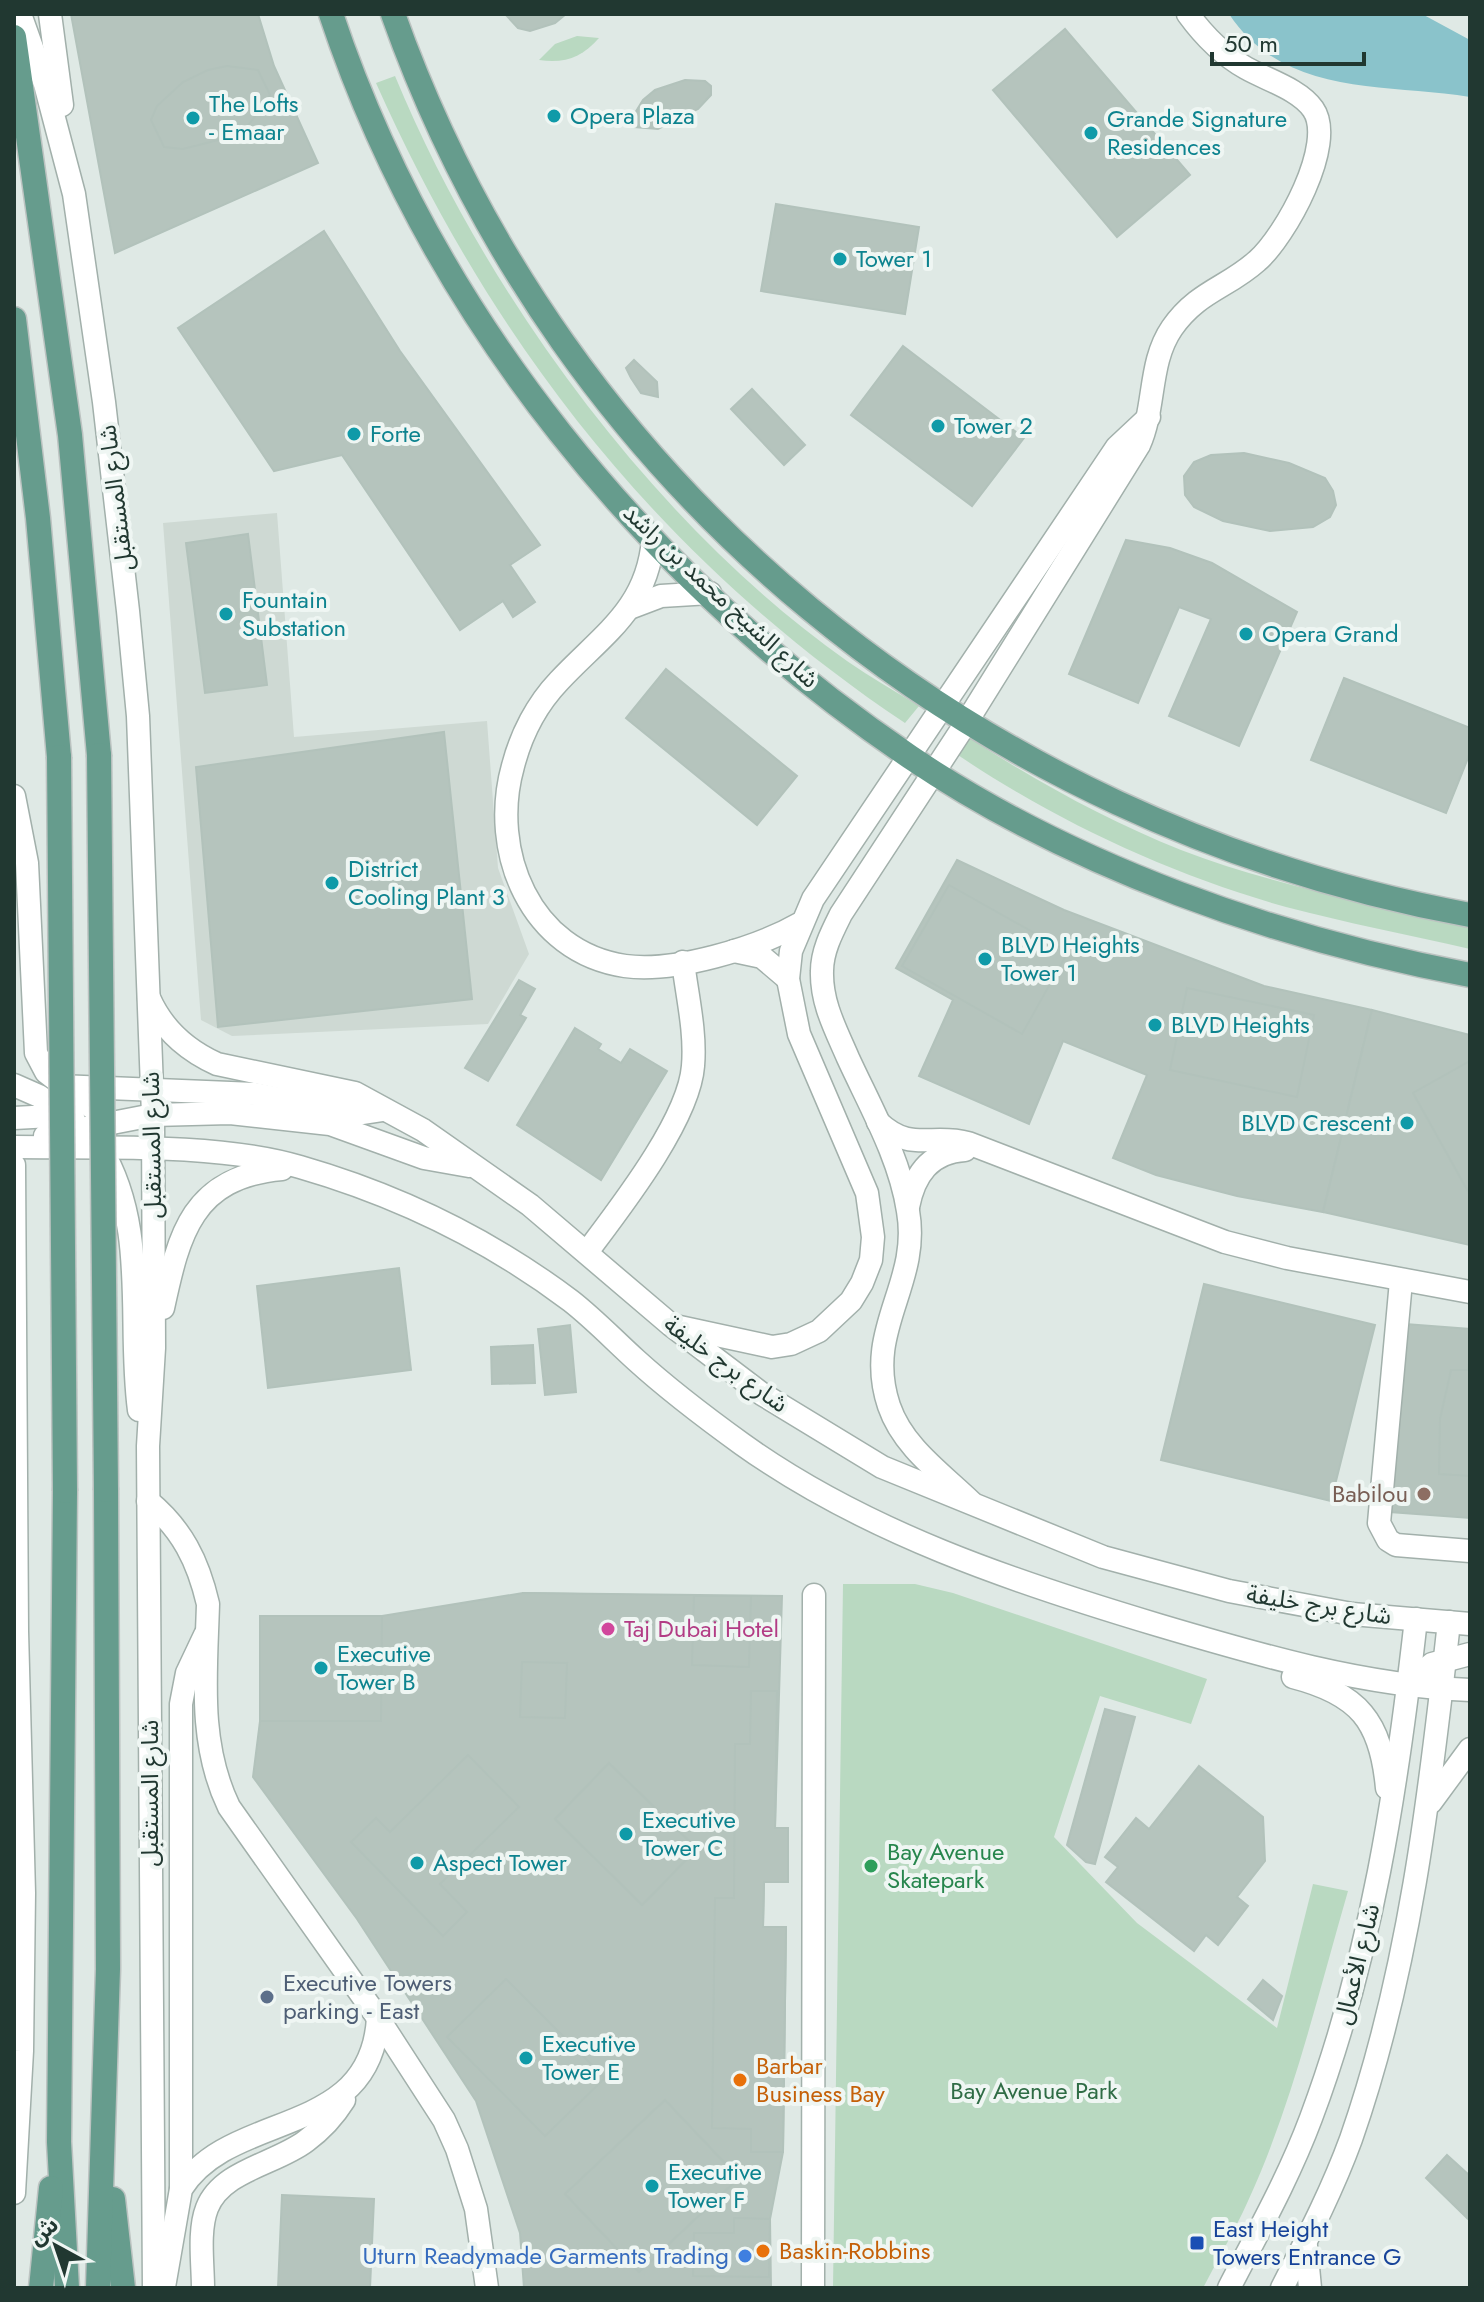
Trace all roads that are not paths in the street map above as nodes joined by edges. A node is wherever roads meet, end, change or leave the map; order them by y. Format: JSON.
{"nodes":[{"id":1,"x":20,"y":14,"type":"edge"},
{"id":2,"x":50,"y":14,"type":"edge"},
{"id":3,"x":331,"y":14,"type":"edge"},
{"id":4,"x":393,"y":14,"type":"edge"},
{"id":5,"x":1188,"y":14,"type":"edge"},
{"id":6,"x":14,"y":37,"type":"edge"},
{"id":7,"x":74,"y":194,"type":"junction"},
{"id":8,"x":14,"y":319,"type":"edge"},
{"id":9,"x":1150,"y":417,"type":"junction"},
{"id":10,"x":653,"y":540,"type":"junction"},
{"id":11,"x":710,"y":593,"type":"junction"},
{"id":12,"x":632,"y":607,"type":"junction"},
{"id":13,"x":941,"y":708,"type":"junction"},
{"id":14,"x":966,"y":723,"type":"junction"},
{"id":15,"x":908,"y":756,"type":"junction"},
{"id":16,"x":934,"y":772,"type":"junction"},
{"id":17,"x":14,"y":796,"type":"edge"},
{"id":18,"x":1470,"y":915,"type":"edge"},
{"id":19,"x":799,"y":924,"type":"junction"},
{"id":20,"x":728,"y":951,"type":"junction"},
{"id":21,"x":683,"y":962,"type":"junction"},
{"id":22,"x":1470,"y":975,"type":"edge"},
{"id":23,"x":788,"y":979,"type":"junction"},
{"id":24,"x":147,"y":993,"type":"junction"},
{"id":25,"x":14,"y":1084,"type":"edge"},
{"id":26,"x":62,"y":1087,"type":"junction"},
{"id":27,"x":150,"y":1088,"type":"junction"},
{"id":28,"x":383,"y":1110,"type":"junction"},
{"id":29,"x":153,"y":1115,"type":"junction"},
{"id":30,"x":14,"y":1118,"type":"edge"},
{"id":31,"x":89,"y":1119,"type":"junction"},
{"id":32,"x":877,"y":1122,"type":"junction"},
{"id":33,"x":14,"y":1146,"type":"edge"},
{"id":34,"x":101,"y":1148,"type":"junction"},
{"id":35,"x":978,"y":1149,"type":"junction"},
{"id":36,"x":153,"y":1150,"type":"junction"},
{"id":37,"x":14,"y":1165,"type":"edge"},
{"id":38,"x":474,"y":1167,"type":"junction"},
{"id":39,"x":314,"y":1171,"type":"junction"},
{"id":40,"x":908,"y":1208,"type":"junction"},
{"id":41,"x":587,"y":1252,"type":"junction"},
{"id":42,"x":15,"y":1269,"type":"edge"},
{"id":43,"x":1401,"y":1281,"type":"junction"},
{"id":44,"x":1470,"y":1292,"type":"edge"},
{"id":45,"x":671,"y":1325,"type":"junction"},
{"id":46,"x":154,"y":1348,"type":"junction"},
{"id":47,"x":148,"y":1446,"type":"junction"},
{"id":48,"x":148,"y":1501,"type":"junction"},
{"id":49,"x":971,"y":1502,"type":"junction"},
{"id":50,"x":15,"y":1530,"type":"edge"},
{"id":51,"x":1470,"y":1551,"type":"edge"},
{"id":52,"x":814,"y":1595,"type":"dead end"},
{"id":53,"x":1416,"y":1619,"type":"junction"},
{"id":54,"x":1460,"y":1623,"type":"edge"},
{"id":55,"x":15,"y":1629,"type":"edge"},
{"id":56,"x":207,"y":1631,"type":"junction"},
{"id":57,"x":1237,"y":1649,"type":"junction"},
{"id":58,"x":1470,"y":1654,"type":"edge"},
{"id":59,"x":1445,"y":1657,"type":"junction"},
{"id":60,"x":1409,"y":1683,"type":"junction"},
{"id":61,"x":1443,"y":1689,"type":"junction"},
{"id":62,"x":1470,"y":1690,"type":"edge"},
{"id":63,"x":1470,"y":1749,"type":"edge"},
{"id":64,"x":1426,"y":1810,"type":"junction"},
{"id":65,"x":1389,"y":1815,"type":"junction"},
{"id":66,"x":378,"y":2018,"type":"junction"},
{"id":67,"x":354,"y":2083,"type":"junction"},
{"id":68,"x":59,"y":2142,"type":"junction"},
{"id":69,"x":104,"y":2142,"type":"junction"},
{"id":70,"x":181,"y":2189,"type":"junction"},
{"id":71,"x":14,"y":2193,"type":"edge"},
{"id":72,"x":1306,"y":2240,"type":"junction"},
{"id":73,"x":41,"y":2288,"type":"edge"},
{"id":74,"x":67,"y":2288,"type":"edge"},
{"id":75,"x":98,"y":2288,"type":"edge"},
{"id":76,"x":123,"y":2288,"type":"edge"},
{"id":77,"x":154,"y":2288,"type":"edge"},
{"id":78,"x":164,"y":2288,"type":"edge"},
{"id":79,"x":203,"y":2288,"type":"edge"},
{"id":80,"x":487,"y":2288,"type":"edge"},
{"id":81,"x":813,"y":2288,"type":"edge"},
{"id":82,"x":1229,"y":2288,"type":"edge"},
{"id":83,"x":1282,"y":2288,"type":"edge"},
{"id":84,"x":1310,"y":2288,"type":"edge"}],
"edges":[{"from":1,"to":7,"type":"street","name":"شارع المستقبل"},
{"from":2,"to":7,"type":"street"},
{"from":3,"to":10,"type":"main road","name":"شارع الشيخ محمد بن راشد"},
{"from":4,"to":13,"type":"main road","name":"شارع الشيخ محمد بن راشد"},
{"from":5,"to":9,"type":"street"},
{"from":6,"to":69,"type":"main road","name":"شارع المستقبل","bridge":true},
{"from":7,"to":24,"type":"street","name":"شارع المستقبل"},
{"from":8,"to":68,"type":"main road","bridge":true},
{"from":9,"to":13,"type":"street"},
{"from":9,"to":14,"type":"street"},
{"from":10,"to":11,"type":"main road","name":"شارع الشيخ محمد بن راشد"},
{"from":10,"to":12,"type":"street"},
{"from":11,"to":12,"type":"street"},
{"from":11,"to":15,"type":"main road","name":"شارع الشيخ محمد بن راشد"},
{"from":12,"to":21,"type":"street"},
{"from":13,"to":14,"type":"main road","name":"شارع الشيخ محمد بن راشد"},
{"from":13,"to":15,"type":"street"},
{"from":14,"to":16,"type":"street"},
{"from":14,"to":18,"type":"main road","name":"شارع الشيخ محمد بن راشد"},
{"from":15,"to":16,"type":"main road","name":"شارع الشيخ محمد بن راشد"},
{"from":15,"to":19,"type":"street"},
{"from":16,"to":22,"type":"main road","name":"شارع الشيخ محمد بن راشد"},
{"from":16,"to":32,"type":"street"},
{"from":17,"to":26,"type":"street"},
{"from":19,"to":20,"type":"street"},
{"from":19,"to":23,"type":"street"},
{"from":20,"to":21,"type":"street"},
{"from":20,"to":23,"type":"street"},
{"from":21,"to":41,"type":"street"},
{"from":23,"to":45,"type":"street"},
{"from":24,"to":27,"type":"street","name":"شارع المستقبل"},
{"from":24,"to":28,"type":"street"},
{"from":25,"to":26,"type":"street","name":"شارع برج خليفة"},
{"from":25,"to":31,"type":"street"},
{"from":26,"to":27,"type":"street","name":"شارع برج خليفة"},
{"from":26,"to":31,"type":"street"},
{"from":27,"to":28,"type":"street","name":"شارع برج خليفة"},
{"from":27,"to":29,"type":"street","name":"شارع المستقبل"},
{"from":27,"to":31,"type":"street"},
{"from":28,"to":38,"type":"street","name":"شارع برج خليفة"},
{"from":29,"to":31,"type":"street"},
{"from":29,"to":36,"type":"street","name":"شارع المستقبل"},
{"from":29,"to":38,"type":"street"},
{"from":30,"to":31,"type":"street"},
{"from":31,"to":33,"type":"street"},
{"from":31,"to":34,"type":"street"},
{"from":31,"to":36,"type":"street"},
{"from":32,"to":35,"type":"street"},
{"from":32,"to":40,"type":"street"},
{"from":33,"to":34,"type":"street","name":"شارع برج خليفة"},
{"from":34,"to":36,"type":"street","name":"شارع برج خليفة"},
{"from":34,"to":47,"type":"street"},
{"from":35,"to":40,"type":"street"},
{"from":35,"to":43,"type":"street"},
{"from":36,"to":39,"type":"street","name":"شارع برج خليفة"},
{"from":36,"to":46,"type":"street","name":"شارع المستقبل"},
{"from":37,"to":42,"type":"street"},
{"from":38,"to":41,"type":"street","name":"شارع برج خليفة"},
{"from":39,"to":46,"type":"street"},
{"from":39,"to":57,"type":"street","name":"شارع برج خليفة"},
{"from":40,"to":49,"type":"street"},
{"from":41,"to":45,"type":"street","name":"شارع برج خليفة"},
{"from":42,"to":50,"type":"street"},
{"from":43,"to":44,"type":"street"},
{"from":43,"to":51,"type":"street"},
{"from":45,"to":49,"type":"street","name":"شارع برج خليفة"},
{"from":46,"to":47,"type":"street","name":"شارع المستقبل"},
{"from":47,"to":48,"type":"street","name":"شارع المستقبل"},
{"from":48,"to":56,"type":"street"},
{"from":48,"to":77,"type":"street","name":"شارع المستقبل"},
{"from":49,"to":53,"type":"street","name":"شارع برج خليفة"},
{"from":50,"to":55,"type":"street"},
{"from":52,"to":81,"type":"street"},
{"from":53,"to":54,"type":"street","name":"شارع برج خليفة"},
{"from":53,"to":60,"type":"street","name":"شارع الأعمال"},
{"from":54,"to":59,"type":"street","name":"شارع الأعمال"},
{"from":55,"to":71,"type":"street"},
{"from":56,"to":66,"type":"street"},
{"from":56,"to":70,"type":"street"},
{"from":57,"to":60,"type":"street","name":"شارع برج خليفة"},
{"from":57,"to":65,"type":"street"},
{"from":58,"to":59,"type":"street"},
{"from":59,"to":60,"type":"street"},
{"from":59,"to":61,"type":"street","name":"شارع الأعمال"},
{"from":60,"to":61,"type":"street","name":"شارع برج خليفة"},
{"from":60,"to":65,"type":"street","name":"شارع الأعمال"},
{"from":61,"to":62,"type":"street","name":"شارع برج خليفة"},
{"from":61,"to":64,"type":"street","name":"شارع الأعمال"},
{"from":63,"to":64,"type":"street"},
{"from":64,"to":72,"type":"street","name":"شارع الأعمال"},
{"from":65,"to":82,"type":"street","name":"شارع الأعمال"},
{"from":66,"to":67,"type":"street"},
{"from":66,"to":80,"type":"street"},
{"from":67,"to":70,"type":"street"},
{"from":67,"to":79,"type":"street"},
{"from":68,"to":73,"type":"main road"},
{"from":68,"to":74,"type":"main road"},
{"from":69,"to":75,"type":"main road","name":"شارع المستقبل"},
{"from":69,"to":76,"type":"main road"},
{"from":70,"to":78,"type":"street"},
{"from":72,"to":83,"type":"street","name":"شارع الأعمال"},
{"from":72,"to":84,"type":"street"}]}
